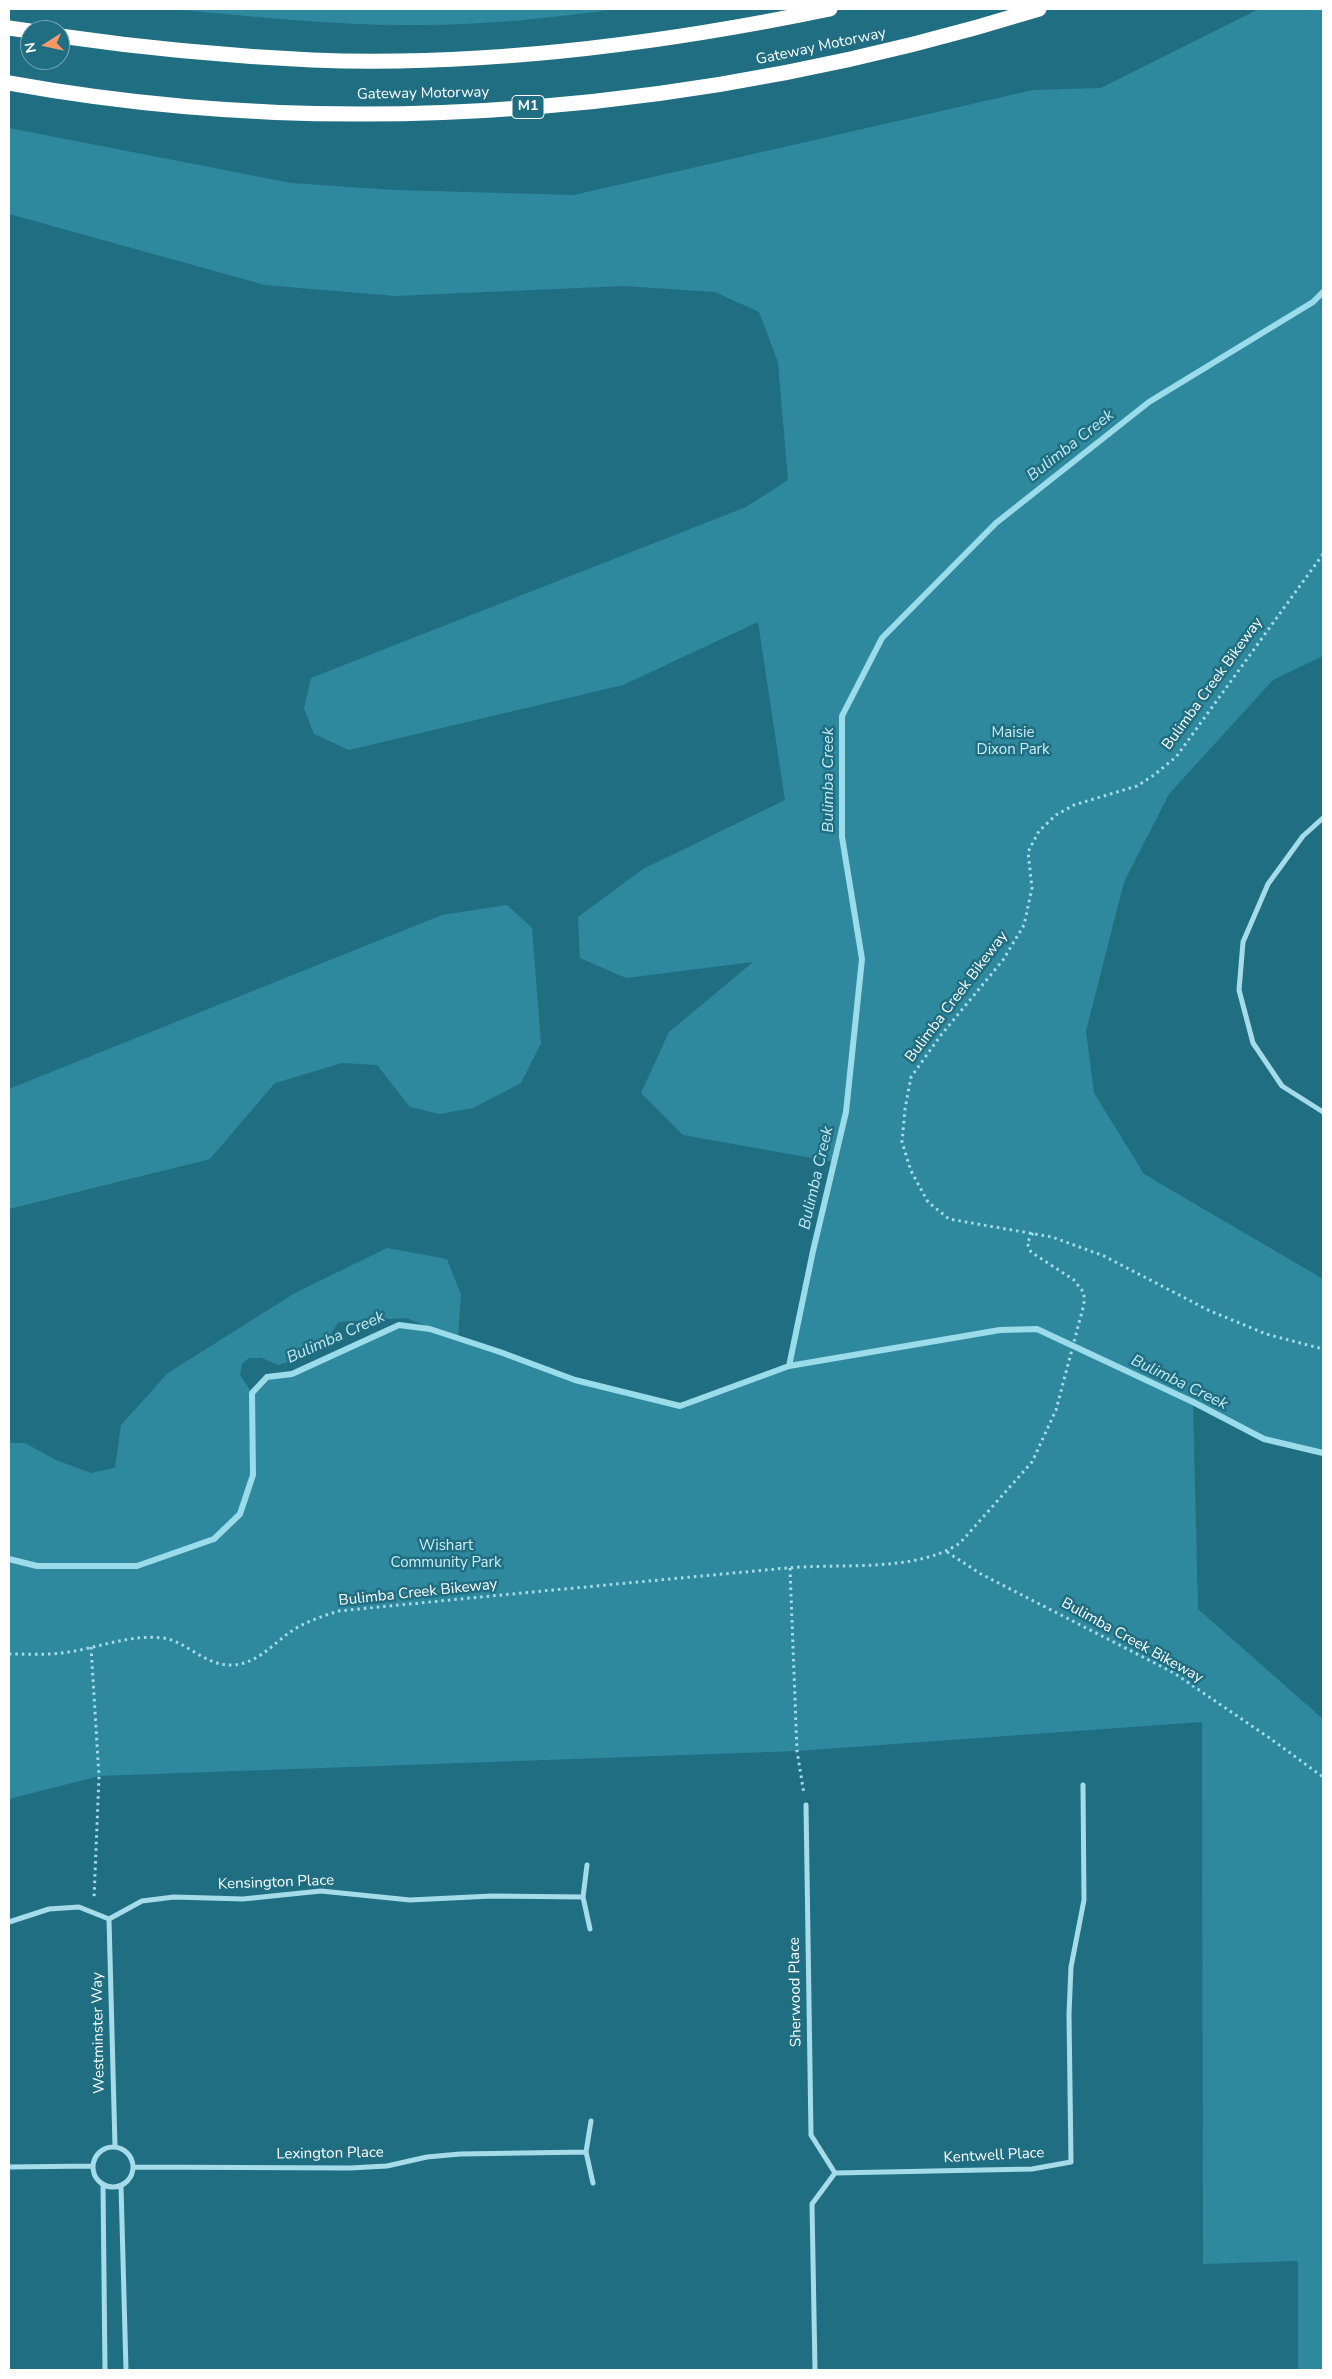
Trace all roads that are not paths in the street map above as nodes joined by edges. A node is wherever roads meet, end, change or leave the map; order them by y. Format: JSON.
{"nodes":[{"id":1,"x":830,"y":9,"type":"edge"},
{"id":2,"x":1039,"y":9,"type":"edge"},
{"id":3,"x":70,"y":37,"type":"edge"},
{"id":4,"x":9,"y":83,"type":"edge"},
{"id":5,"x":1323,"y":818,"type":"edge"},
{"id":6,"x":1323,"y":1112,"type":"edge"},
{"id":7,"x":1083,"y":1785,"type":"dead end"},
{"id":8,"x":806,"y":1805,"type":"road end"},
{"id":9,"x":587,"y":1866,"type":"dead end"},
{"id":10,"x":583,"y":1897,"type":"junction"},
{"id":11,"x":109,"y":1919,"type":"junction"},
{"id":12,"x":9,"y":1922,"type":"edge"},
{"id":13,"x":590,"y":1928,"type":"dead end"},
{"id":14,"x":591,"y":2121,"type":"dead end"},
{"id":15,"x":115,"y":2146,"type":"junction"},
{"id":16,"x":586,"y":2152,"type":"junction"},
{"id":17,"x":93,"y":2166,"type":"junction"},
{"id":18,"x":134,"y":2166,"type":"junction"},
{"id":19,"x":9,"y":2167,"type":"edge"},
{"id":20,"x":835,"y":2172,"type":"junction"},
{"id":21,"x":593,"y":2183,"type":"dead end"},
{"id":22,"x":103,"y":2184,"type":"junction"},
{"id":23,"x":121,"y":2186,"type":"junction"},
{"id":24,"x":105,"y":2370,"type":"edge"},
{"id":25,"x":126,"y":2370,"type":"edge"},
{"id":26,"x":815,"y":2370,"type":"edge"}],
"edges":[{"from":1,"to":3,"type":"highway"},
{"from":2,"to":4,"type":"highway","name":"Gateway Motorway","number":"M1"},
{"from":5,"to":6,"type":"street"},
{"from":7,"to":20,"type":"street","name":"Kentwell Place"},
{"from":8,"to":20,"type":"street","name":"Sherwood Place"},
{"from":9,"to":10,"type":"street"},
{"from":10,"to":11,"type":"street","name":"Kensington Place"},
{"from":10,"to":13,"type":"street"},
{"from":11,"to":12,"type":"street"},
{"from":11,"to":15,"type":"street","name":"Westminster Way"},
{"from":14,"to":16,"type":"street"},
{"from":15,"to":17,"type":"street"},
{"from":15,"to":18,"type":"street"},
{"from":16,"to":18,"type":"street","name":"Lexington Place"},
{"from":16,"to":21,"type":"street"},
{"from":17,"to":19,"type":"street"},
{"from":17,"to":22,"type":"street"},
{"from":18,"to":23,"type":"street"},
{"from":20,"to":26,"type":"street"},
{"from":22,"to":23,"type":"street"},
{"from":22,"to":24,"type":"street"},
{"from":23,"to":25,"type":"street"}]}
